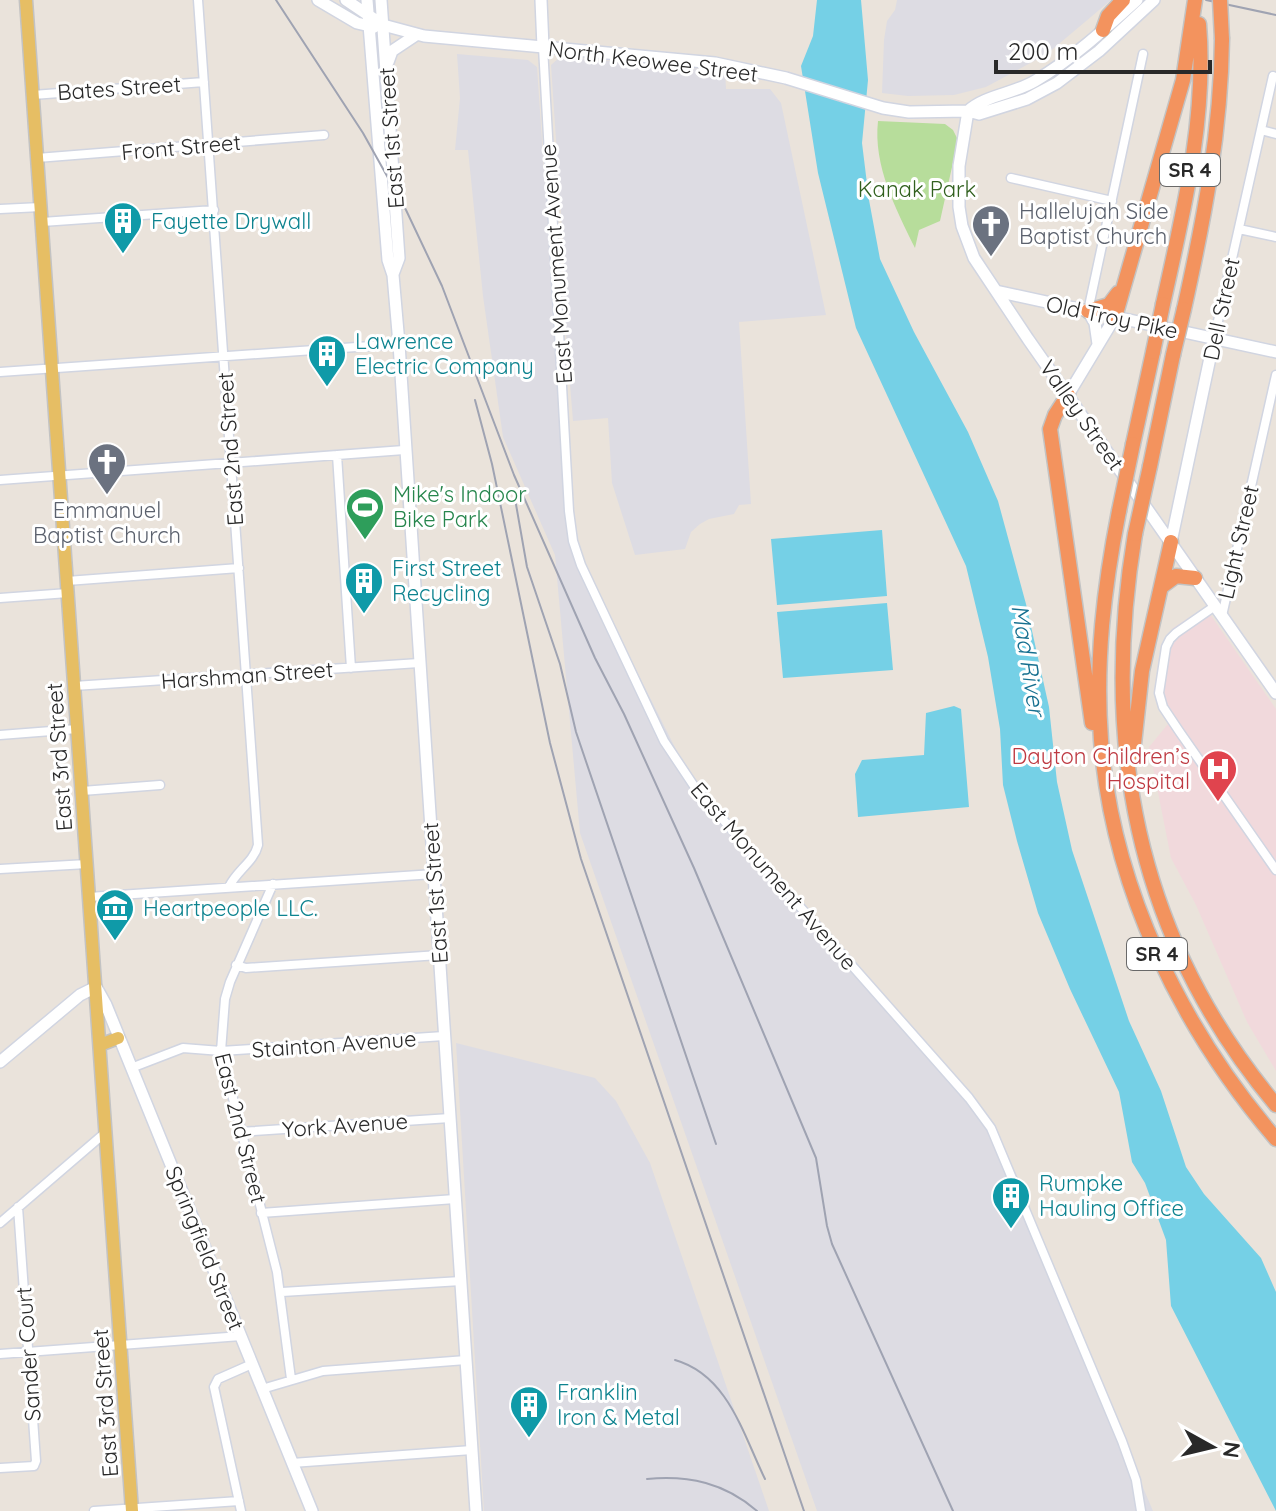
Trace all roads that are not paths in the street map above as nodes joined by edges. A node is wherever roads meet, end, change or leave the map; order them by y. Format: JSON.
{"nodes":[{"id":1,"x":26,"y":0,"type":"edge"},
{"id":2,"x":198,"y":0,"type":"edge"},
{"id":3,"x":318,"y":0,"type":"edge"},
{"id":4,"x":346,"y":0,"type":"edge"},
{"id":5,"x":367,"y":0,"type":"edge"},
{"id":6,"x":381,"y":0,"type":"edge"},
{"id":7,"x":541,"y":0,"type":"edge"},
{"id":8,"x":1123,"y":0,"type":"edge"},
{"id":9,"x":1137,"y":0,"type":"edge"},
{"id":10,"x":1154,"y":0,"type":"edge"},
{"id":11,"x":1196,"y":0,"type":"edge"},
{"id":12,"x":1220,"y":0,"type":"edge"},
{"id":13,"x":368,"y":13,"type":"junction"},
{"id":14,"x":383,"y":25,"type":"junction"},
{"id":15,"x":369,"y":28,"type":"junction"},
{"id":16,"x":1103,"y":30,"type":"junction"},
{"id":17,"x":1196,"y":32,"type":"junction"},
{"id":18,"x":416,"y":35,"type":"junction"},
{"id":19,"x":543,"y":47,"type":"junction"},
{"id":20,"x":1143,"y":54,"type":"dead end"},
{"id":21,"x":386,"y":70,"type":"junction"},
{"id":22,"x":1273,"y":76,"type":"dead end"},
{"id":23,"x":204,"y":82,"type":"junction"},
{"id":24,"x":33,"y":95,"type":"junction"},
{"id":25,"x":968,"y":111,"type":"junction"},
{"id":26,"x":1261,"y":130,"type":"junction"},
{"id":27,"x":1276,"y":134,"type":"edge"},
{"id":28,"x":324,"y":135,"type":"dead end"},
{"id":29,"x":209,"y":144,"type":"junction"},
{"id":30,"x":37,"y":158,"type":"junction"},
{"id":31,"x":1011,"y":178,"type":"dead end"},
{"id":32,"x":1112,"y":201,"type":"junction"},
{"id":33,"x":41,"y":207,"type":"junction"},
{"id":34,"x":0,"y":209,"type":"edge"},
{"id":35,"x":214,"y":210,"type":"junction"},
{"id":36,"x":42,"y":222,"type":"junction"},
{"id":37,"x":1239,"y":229,"type":"junction"},
{"id":38,"x":1276,"y":237,"type":"edge"},
{"id":39,"x":393,"y":275,"type":"junction"},
{"id":40,"x":1124,"y":283,"type":"junction"},
{"id":41,"x":996,"y":291,"type":"junction"},
{"id":42,"x":1035,"y":301,"type":"junction"},
{"id":43,"x":1088,"y":311,"type":"junction"},
{"id":44,"x":1115,"y":317,"type":"junction"},
{"id":45,"x":1019,"y":326,"type":"junction"},
{"id":46,"x":1214,"y":339,"type":"junction"},
{"id":47,"x":399,"y":344,"type":"junction"},
{"id":48,"x":1098,"y":345,"type":"junction"},
{"id":49,"x":1276,"y":352,"type":"edge"},
{"id":50,"x":224,"y":357,"type":"junction"},
{"id":51,"x":52,"y":368,"type":"junction"},
{"id":52,"x":0,"y":372,"type":"edge"},
{"id":53,"x":1276,"y":375,"type":"edge"},
{"id":54,"x":1068,"y":395,"type":"junction"},
{"id":55,"x":404,"y":450,"type":"junction"},
{"id":56,"x":337,"y":455,"type":"junction"},
{"id":57,"x":231,"y":463,"type":"junction"},
{"id":58,"x":60,"y":476,"type":"junction"},
{"id":59,"x":0,"y":480,"type":"edge"},
{"id":60,"x":1171,"y":542,"type":"junction"},
{"id":61,"x":239,"y":568,"type":"junction"},
{"id":62,"x":1195,"y":578,"type":"junction"},
{"id":63,"x":68,"y":587,"type":"junction"},
{"id":64,"x":1161,"y":588,"type":"junction"},
{"id":65,"x":0,"y":598,"type":"edge"},
{"id":66,"x":1218,"y":611,"type":"junction"},
{"id":67,"x":419,"y":663,"type":"junction"},
{"id":68,"x":351,"y":668,"type":"junction"},
{"id":69,"x":246,"y":675,"type":"junction"},
{"id":70,"x":74,"y":686,"type":"junction"},
{"id":71,"x":1276,"y":693,"type":"edge"},
{"id":72,"x":77,"y":729,"type":"junction"},
{"id":73,"x":0,"y":735,"type":"edge"},
{"id":74,"x":1101,"y":741,"type":"junction"},
{"id":75,"x":160,"y":785,"type":"dead end"},
{"id":76,"x":1130,"y":789,"type":"junction"},
{"id":77,"x":82,"y":791,"type":"junction"},
{"id":78,"x":87,"y":864,"type":"junction"},
{"id":79,"x":0,"y":869,"type":"edge"},
{"id":80,"x":1276,"y":870,"type":"edge"},
{"id":81,"x":434,"y":874,"type":"junction"},
{"id":82,"x":273,"y":884,"type":"junction"},
{"id":83,"x":229,"y":887,"type":"junction"},
{"id":84,"x":89,"y":897,"type":"junction"},
{"id":85,"x":439,"y":955,"type":"junction"},
{"id":86,"x":236,"y":965,"type":"junction"},
{"id":87,"x":96,"y":987,"type":"junction"},
{"id":88,"x":444,"y":1036,"type":"junction"},
{"id":89,"x":118,"y":1038,"type":"junction"},
{"id":90,"x":100,"y":1045,"type":"junction"},
{"id":91,"x":221,"y":1051,"type":"junction"},
{"id":92,"x":0,"y":1062,"type":"edge"},
{"id":93,"x":131,"y":1068,"type":"junction"},
{"id":94,"x":1276,"y":1105,"type":"edge"},
{"id":95,"x":450,"y":1118,"type":"junction"},
{"id":96,"x":106,"y":1132,"type":"junction"},
{"id":97,"x":240,"y":1132,"type":"junction"},
{"id":98,"x":1276,"y":1139,"type":"edge"},
{"id":99,"x":455,"y":1199,"type":"junction"},
{"id":100,"x":18,"y":1207,"type":"junction"},
{"id":101,"x":261,"y":1213,"type":"junction"},
{"id":102,"x":0,"y":1223,"type":"edge"},
{"id":103,"x":461,"y":1281,"type":"junction"},
{"id":104,"x":282,"y":1292,"type":"junction"},
{"id":105,"x":241,"y":1336,"type":"junction"},
{"id":106,"x":121,"y":1346,"type":"junction"},
{"id":107,"x":29,"y":1352,"type":"junction"},
{"id":108,"x":0,"y":1354,"type":"edge"},
{"id":109,"x":466,"y":1360,"type":"junction"},
{"id":110,"x":252,"y":1364,"type":"junction"},
{"id":111,"x":291,"y":1379,"type":"junction"},
{"id":112,"x":262,"y":1389,"type":"junction"},
{"id":113,"x":472,"y":1450,"type":"junction"},
{"id":114,"x":292,"y":1463,"type":"junction"},
{"id":115,"x":0,"y":1468,"type":"edge"},
{"id":116,"x":240,"y":1506,"type":"edge"},
{"id":117,"x":132,"y":1510,"type":"edge"},
{"id":118,"x":94,"y":1511,"type":"edge"},
{"id":119,"x":312,"y":1511,"type":"edge"},
{"id":120,"x":476,"y":1511,"type":"edge"},
{"id":121,"x":1141,"y":1511,"type":"edge"}],
"edges":[{"from":1,"to":24,"type":"main road","name":"East 3rd Street"},
{"from":2,"to":23,"type":"street","name":"East 2nd Street"},
{"from":3,"to":15,"type":"main road"},
{"from":4,"to":13,"type":"main road","name":"North Keowee Street"},
{"from":5,"to":13,"type":"main road","name":"East 1st Street"},
{"from":6,"to":14,"type":"main road","name":"East 1st Street"},
{"from":7,"to":19,"type":"main road","name":"East Monument Avenue"},
{"from":8,"to":16,"type":"highway"},
{"from":9,"to":16,"type":"main road","name":"North Keowee Street"},
{"from":10,"to":25,"type":"main road","name":"North Keowee Street"},
{"from":11,"to":17,"type":"highway"},
{"from":12,"to":76,"type":"highway","number":"SR 4","bridge":true},
{"from":13,"to":14,"type":"main road","name":"North Keowee Street"},
{"from":13,"to":15,"type":"main road","name":"East 1st Street"},
{"from":14,"to":15,"type":"main road","name":"North Keowee Street"},
{"from":14,"to":18,"type":"main road","name":"North Keowee Street"},
{"from":14,"to":21,"type":"main road","name":"East 1st Street"},
{"from":15,"to":39,"type":"main road","name":"East 1st Street"},
{"from":16,"to":25,"type":"main road","name":"North Keowee Street"},
{"from":17,"to":40,"type":"highway"},
{"from":17,"to":74,"type":"highway","number":"SR 4","bridge":true},
{"from":18,"to":19,"type":"main road","name":"North Keowee Street"},
{"from":18,"to":21,"type":"main road"},
{"from":19,"to":25,"type":"main road","name":"North Keowee Street"},
{"from":19,"to":121,"type":"street","name":"East Monument Avenue"},
{"from":20,"to":32,"type":"street"},
{"from":21,"to":39,"type":"main road","name":"East 1st Street"},
{"from":22,"to":26,"type":"street","name":"Dell Street"},
{"from":23,"to":24,"type":"street","name":"Bates Street"},
{"from":23,"to":29,"type":"street","name":"East 2nd Street"},
{"from":24,"to":30,"type":"main road","name":"East 3rd Street"},
{"from":25,"to":41,"type":"main road","name":"Valley Street"},
{"from":26,"to":27,"type":"street"},
{"from":26,"to":37,"type":"street","name":"Dell Street"},
{"from":28,"to":29,"type":"street","name":"Front Street"},
{"from":29,"to":30,"type":"street","name":"Front Street"},
{"from":29,"to":35,"type":"street","name":"East 2nd Street"},
{"from":30,"to":33,"type":"main road","name":"East 3rd Street"},
{"from":31,"to":32,"type":"street"},
{"from":32,"to":43,"type":"street"},
{"from":33,"to":34,"type":"street"},
{"from":33,"to":36,"type":"main road","name":"East 3rd Street"},
{"from":35,"to":36,"type":"street"},
{"from":35,"to":50,"type":"street","name":"East 2nd Street"},
{"from":36,"to":51,"type":"main road","name":"East 3rd Street"},
{"from":37,"to":38,"type":"street"},
{"from":37,"to":46,"type":"street","name":"Dell Street"},
{"from":39,"to":47,"type":"main road","name":"East 1st Street"},
{"from":40,"to":43,"type":"highway"},
{"from":40,"to":44,"type":"highway"},
{"from":41,"to":42,"type":"main road","name":"Old Troy Pike"},
{"from":41,"to":45,"type":"main road","name":"Valley Street"},
{"from":42,"to":43,"type":"main road","name":"Old Troy Pike"},
{"from":42,"to":45,"type":"main road"},
{"from":43,"to":44,"type":"main road","name":"Old Troy Pike"},
{"from":43,"to":48,"type":"main road"},
{"from":44,"to":46,"type":"main road","name":"Old Troy Pike"},
{"from":44,"to":48,"type":"main road"},
{"from":45,"to":54,"type":"main road","name":"Valley Street"},
{"from":46,"to":49,"type":"main road","name":"Old Troy Pike"},
{"from":46,"to":60,"type":"main road","name":"Dell Street"},
{"from":47,"to":50,"type":"street"},
{"from":47,"to":55,"type":"main road","name":"East 1st Street"},
{"from":48,"to":54,"type":"main road"},
{"from":50,"to":51,"type":"street"},
{"from":50,"to":57,"type":"street","name":"East 2nd Street"},
{"from":51,"to":52,"type":"street"},
{"from":51,"to":58,"type":"main road","name":"East 3rd Street"},
{"from":53,"to":66,"type":"street","name":"Light Street"},
{"from":54,"to":60,"type":"main road","name":"Valley Street"},
{"from":54,"to":74,"type":"highway"},
{"from":55,"to":56,"type":"street"},
{"from":55,"to":67,"type":"main road","name":"East 1st Street"},
{"from":56,"to":57,"type":"street"},
{"from":56,"to":68,"type":"street"},
{"from":57,"to":58,"type":"street"},
{"from":57,"to":61,"type":"street","name":"East 2nd Street"},
{"from":58,"to":59,"type":"street"},
{"from":58,"to":63,"type":"main road","name":"East 3rd Street"},
{"from":60,"to":62,"type":"main road","name":"Valley Street"},
{"from":60,"to":64,"type":"highway"},
{"from":61,"to":63,"type":"street"},
{"from":61,"to":69,"type":"street","name":"East 2nd Street"},
{"from":62,"to":64,"type":"highway"},
{"from":62,"to":66,"type":"main road","name":"Valley Street"},
{"from":63,"to":65,"type":"street"},
{"from":63,"to":70,"type":"main road","name":"East 3rd Street"},
{"from":64,"to":76,"type":"highway"},
{"from":66,"to":71,"type":"main road","name":"Valley Street"},
{"from":66,"to":80,"type":"street"},
{"from":67,"to":68,"type":"street","name":"Harshman Street"},
{"from":67,"to":81,"type":"main road","name":"East 1st Street"},
{"from":68,"to":69,"type":"street","name":"Harshman Street"},
{"from":69,"to":70,"type":"street","name":"Harshman Street"},
{"from":69,"to":83,"type":"street","name":"East 2nd Street"},
{"from":70,"to":72,"type":"main road","name":"East 3rd Street"},
{"from":72,"to":73,"type":"street"},
{"from":72,"to":77,"type":"main road","name":"East 3rd Street"},
{"from":74,"to":98,"type":"highway","number":"SR 4"},
{"from":75,"to":77,"type":"street"},
{"from":76,"to":94,"type":"highway","number":"SR 4"},
{"from":77,"to":78,"type":"main road","name":"East 3rd Street"},
{"from":78,"to":79,"type":"street"},
{"from":78,"to":84,"type":"main road","name":"East 3rd Street"},
{"from":81,"to":82,"type":"street"},
{"from":81,"to":85,"type":"main road","name":"East 1st Street"},
{"from":82,"to":83,"type":"street"},
{"from":82,"to":86,"type":"street","name":"East 2nd Street"},
{"from":83,"to":84,"type":"street"},
{"from":84,"to":87,"type":"main road","name":"East 3rd Street"},
{"from":85,"to":86,"type":"street"},
{"from":85,"to":88,"type":"main road","name":"East 1st Street"},
{"from":86,"to":91,"type":"street","name":"East 2nd Street"},
{"from":87,"to":89,"type":"main road","name":"Springfield Street"},
{"from":87,"to":90,"type":"main road","name":"East 3rd Street"},
{"from":87,"to":92,"type":"main road"},
{"from":88,"to":91,"type":"street","name":"Stainton Avenue"},
{"from":88,"to":95,"type":"main road","name":"East 1st Street"},
{"from":89,"to":90,"type":"main road"},
{"from":89,"to":93,"type":"main road","name":"Springfield Street"},
{"from":90,"to":96,"type":"main road","name":"East 3rd Street"},
{"from":91,"to":93,"type":"street","name":"Stainton Avenue"},
{"from":91,"to":97,"type":"street","name":"East 2nd Street"},
{"from":93,"to":105,"type":"main road","name":"Springfield Street"},
{"from":95,"to":97,"type":"street","name":"York Avenue"},
{"from":95,"to":99,"type":"main road","name":"East 1st Street"},
{"from":96,"to":100,"type":"street"},
{"from":96,"to":106,"type":"main road","name":"East 3rd Street"},
{"from":97,"to":101,"type":"street","name":"East 2nd Street"},
{"from":99,"to":101,"type":"street"},
{"from":99,"to":103,"type":"main road","name":"East 1st Street"},
{"from":100,"to":102,"type":"street"},
{"from":100,"to":107,"type":"street","name":"Sander Court"},
{"from":101,"to":104,"type":"street","name":"East 2nd Street"},
{"from":103,"to":104,"type":"street"},
{"from":103,"to":109,"type":"main road","name":"East 1st Street"},
{"from":104,"to":111,"type":"street","name":"East 2nd Street"},
{"from":105,"to":106,"type":"street"},
{"from":105,"to":110,"type":"main road","name":"Springfield Street"},
{"from":106,"to":107,"type":"street"},
{"from":106,"to":117,"type":"main road","name":"East 3rd Street"},
{"from":107,"to":108,"type":"street"},
{"from":107,"to":115,"type":"street","name":"Sander Court"},
{"from":109,"to":111,"type":"street"},
{"from":109,"to":113,"type":"main road","name":"East 1st Street"},
{"from":110,"to":112,"type":"main road","name":"Springfield Street"},
{"from":110,"to":116,"type":"street"},
{"from":111,"to":112,"type":"street"},
{"from":112,"to":114,"type":"main road","name":"Springfield Street"},
{"from":113,"to":114,"type":"street"},
{"from":113,"to":120,"type":"main road","name":"East 1st Street"},
{"from":114,"to":119,"type":"main road","name":"Springfield Street"},
{"from":116,"to":117,"type":"street"},
{"from":117,"to":118,"type":"street"}]}
